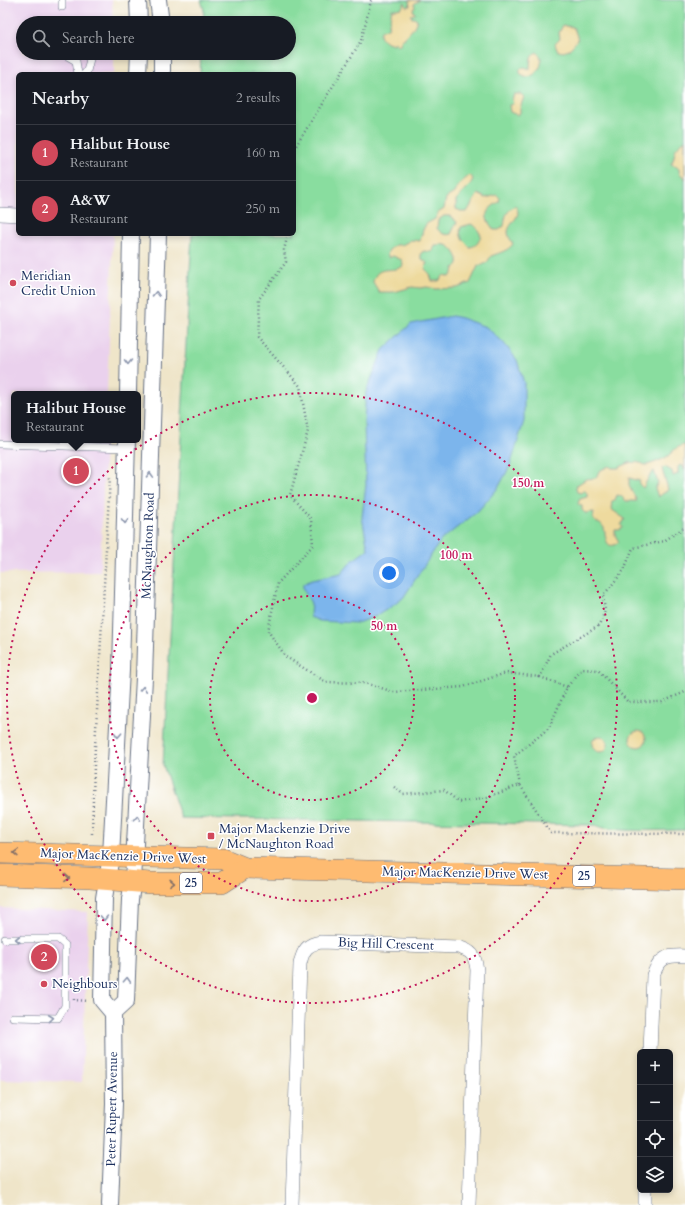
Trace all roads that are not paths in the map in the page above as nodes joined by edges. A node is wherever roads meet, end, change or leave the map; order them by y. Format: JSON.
{"nodes":[{"id":1,"x":138,"y":0,"type":"edge"},
{"id":2,"x":158,"y":0,"type":"edge"},
{"id":3,"x":139,"y":16,"type":"edge"},
{"id":4,"x":160,"y":16,"type":"edge"},
{"id":5,"x":74,"y":60,"type":"edge"},
{"id":6,"x":90,"y":60,"type":"edge"},
{"id":7,"x":139,"y":60,"type":"edge"},
{"id":8,"x":162,"y":60,"type":"edge"},
{"id":9,"x":78,"y":72,"type":"edge"},
{"id":10,"x":86,"y":72,"type":"edge"},
{"id":11,"x":138,"y":72,"type":"edge"},
{"id":12,"x":162,"y":72,"type":"edge"},
{"id":13,"x":0,"y":214,"type":"edge"},
{"id":14,"x":16,"y":215,"type":"edge"},
{"id":15,"x":131,"y":236,"type":"edge"},
{"id":16,"x":158,"y":236,"type":"edge"},
{"id":17,"x":128,"y":391,"type":"edge"},
{"id":18,"x":0,"y":444,"type":"edge"},
{"id":19,"x":127,"y":444,"type":"edge"},
{"id":20,"x":0,"y":853,"type":"edge"},
{"id":21,"x":111,"y":856,"type":"junction"},
{"id":22,"x":134,"y":857,"type":"junction"},
{"id":23,"x":245,"y":868,"type":"junction"},
{"id":24,"x":0,"y":876,"type":"edge"},
{"id":25,"x":685,"y":879,"type":"edge"},
{"id":26,"x":108,"y":880,"type":"junction"},
{"id":27,"x":134,"y":881,"type":"junction"},
{"id":28,"x":5,"y":939,"type":"dead end"},
{"id":29,"x":685,"y":956,"type":"edge"},
{"id":30,"x":113,"y":1014,"type":"junction"},
{"id":31,"x":13,"y":1017,"type":"dead end"},
{"id":32,"x":650,"y":1049,"type":"edge"},
{"id":33,"x":646,"y":1193,"type":"edge"},
{"id":34,"x":110,"y":1205,"type":"edge"},
{"id":35,"x":292,"y":1205,"type":"edge"},
{"id":36,"x":470,"y":1205,"type":"edge"},
{"id":37,"x":645,"y":1205,"type":"edge"}],
"edges":[{"from":1,"to":3,"type":"street"},
{"from":2,"to":4,"type":"street"},
{"from":5,"to":9,"type":"lane"},
{"from":6,"to":10,"type":"lane"},
{"from":7,"to":11,"type":"street"},
{"from":8,"to":12,"type":"street"},
{"from":13,"to":14,"type":"street"},
{"from":15,"to":17,"type":"street","one_way":true},
{"from":22,"to":16,"type":"street","name":"McNaughton Road","one_way":true},
{"from":18,"to":19,"type":"lane"},
{"from":19,"to":21,"type":"street","name":"McNaughton Road","one_way":true},
{"from":21,"to":20,"type":"main road","name":"Major MacKenzie Drive West","number":"25","one_way":true},
{"from":21,"to":22,"type":"main road","name":"Major MacKenzie Drive West","number":"25"},
{"from":21,"to":26,"type":"street","name":"McNaughton Road"},
{"from":22,"to":23,"type":"main road","name":"Major MacKenzie Drive West","number":"25"},
{"from":22,"to":27,"type":"street","name":"McNaughton Road"},
{"from":23,"to":25,"type":"main road","name":"Major MacKenzie Drive West","number":"25"},
{"from":27,"to":23,"type":"main road","name":"Major MacKenzie Drive West","number":"25","one_way":true},
{"from":24,"to":26,"type":"main road","name":"Major MacKenzie Drive West","number":"25","one_way":true},
{"from":26,"to":27,"type":"main road","name":"Major MacKenzie Drive West","number":"25"},
{"from":26,"to":30,"type":"street","one_way":true},
{"from":30,"to":27,"type":"street","one_way":true},
{"from":31,"to":28,"type":"lane","one_way":true},
{"from":29,"to":32,"type":"street"},
{"from":30,"to":34,"type":"street","name":"Peter Rupert Avenue"},
{"from":33,"to":37,"type":"street"},
{"from":35,"to":36,"type":"street","name":"Big Hill Crescent"}]}
